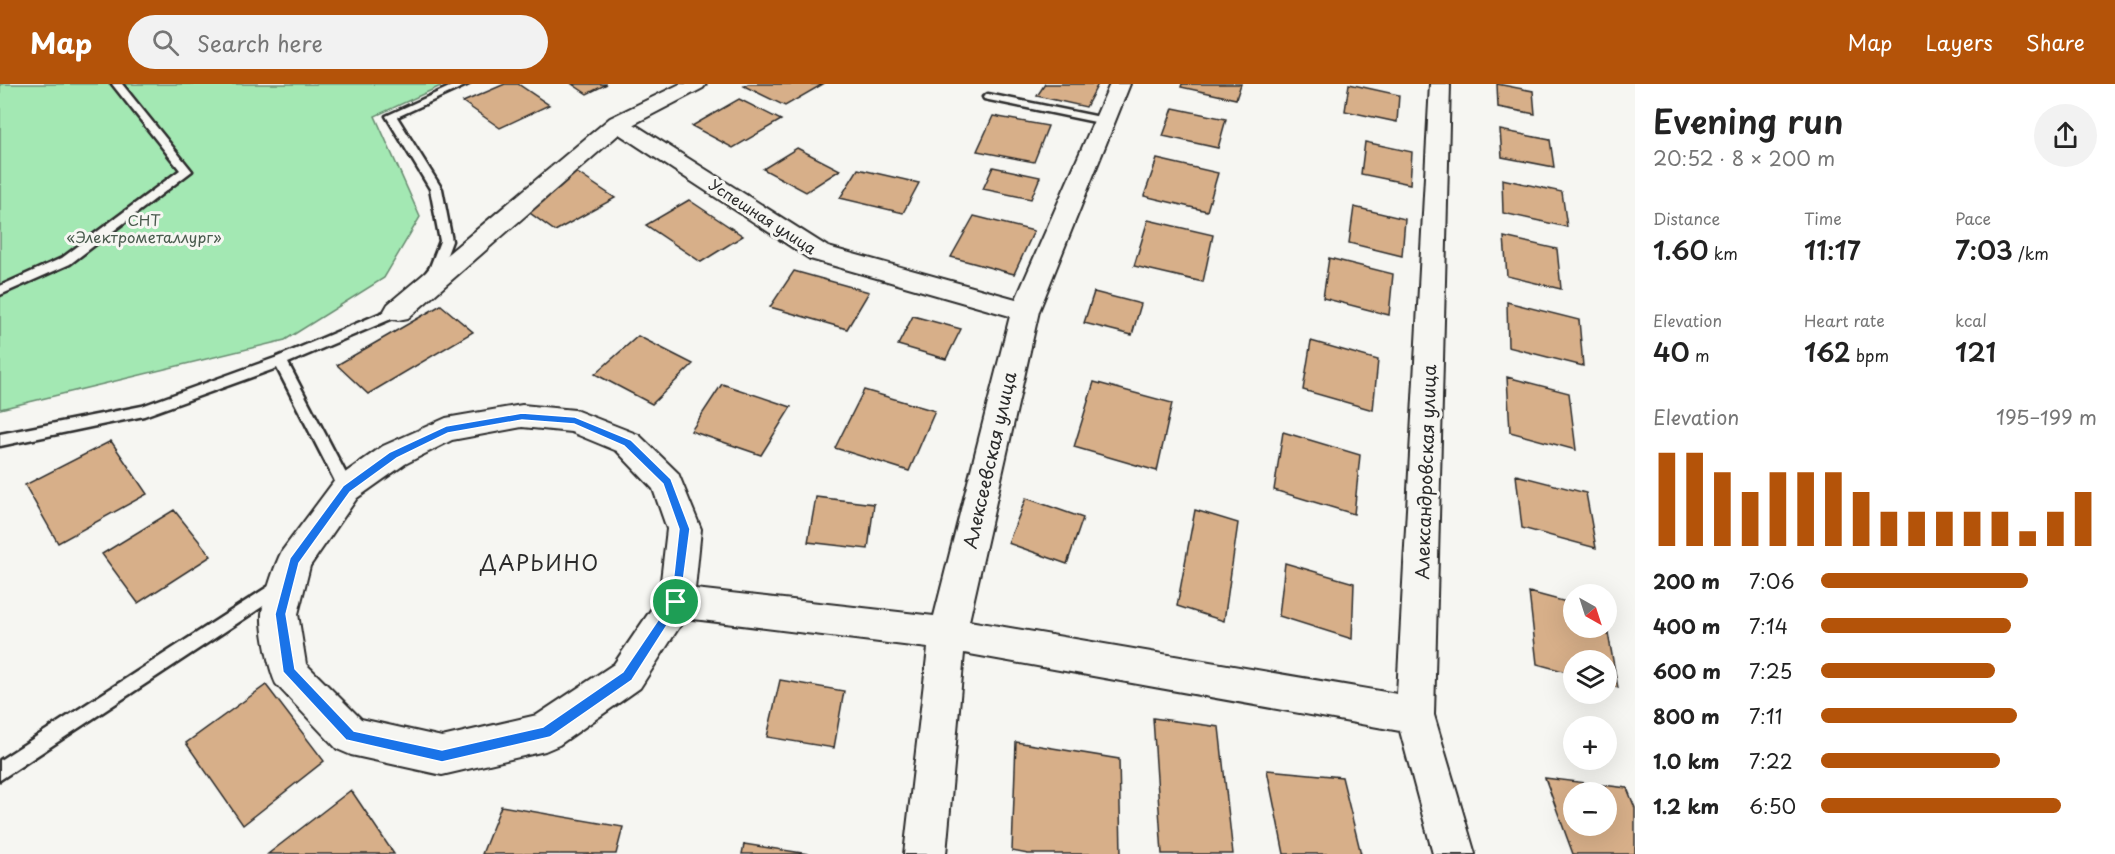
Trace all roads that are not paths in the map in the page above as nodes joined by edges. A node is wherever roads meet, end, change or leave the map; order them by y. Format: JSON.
{"nodes":[{"id":1,"x":117,"y":84,"type":"edge"},
{"id":2,"x":464,"y":84,"type":"edge"},
{"id":3,"x":696,"y":84,"type":"edge"},
{"id":4,"x":1120,"y":84,"type":"edge"},
{"id":5,"x":1440,"y":84,"type":"edge"},
{"id":6,"x":988,"y":98,"type":"dead end"},
{"id":7,"x":1105,"y":121,"type":"junction"},
{"id":8,"x":618,"y":123,"type":"junction"},
{"id":9,"x":0,"y":291,"type":"edge"},
{"id":10,"x":398,"y":311,"type":"junction"},
{"id":11,"x":1024,"y":311,"type":"junction"},
{"id":12,"x":280,"y":361,"type":"junction"},
{"id":13,"x":0,"y":440,"type":"edge"},
{"id":14,"x":346,"y":489,"type":"junction"},
{"id":15,"x":289,"y":580,"type":"junction"},
{"id":16,"x":676,"y":602,"type":"junction"},
{"id":17,"x":948,"y":634,"type":"junction"},
{"id":18,"x":1415,"y":715,"type":"junction"},
{"id":19,"x":0,"y":771,"type":"edge"},
{"id":20,"x":925,"y":854,"type":"edge"},
{"id":21,"x":1454,"y":854,"type":"edge"}],
"edges":[{"from":1,"to":9,"type":"lane"},
{"from":2,"to":10,"type":"lane"},
{"from":3,"to":8,"type":"street"},
{"from":4,"to":7,"type":"street","name":"Алексеевская улица"},
{"from":5,"to":18,"type":"street","name":"Александровская улица"},
{"from":6,"to":7,"type":"lane"},
{"from":7,"to":11,"type":"street","name":"Алексеевская улица"},
{"from":8,"to":10,"type":"street"},
{"from":8,"to":11,"type":"street","name":"Успешная улица"},
{"from":10,"to":12,"type":"lane"},
{"from":11,"to":17,"type":"street","name":"Алексеевская улица"},
{"from":12,"to":13,"type":"lane"},
{"from":12,"to":14,"type":"lane"},
{"from":14,"to":15,"type":"street"},
{"from":14,"to":16,"type":"street"},
{"from":15,"to":16,"type":"street"},
{"from":15,"to":19,"type":"lane"},
{"from":16,"to":17,"type":"street"},
{"from":17,"to":18,"type":"street"},
{"from":17,"to":20,"type":"street","name":"Алексеевская улица"},
{"from":18,"to":21,"type":"street","name":"Александровская улица"}]}
